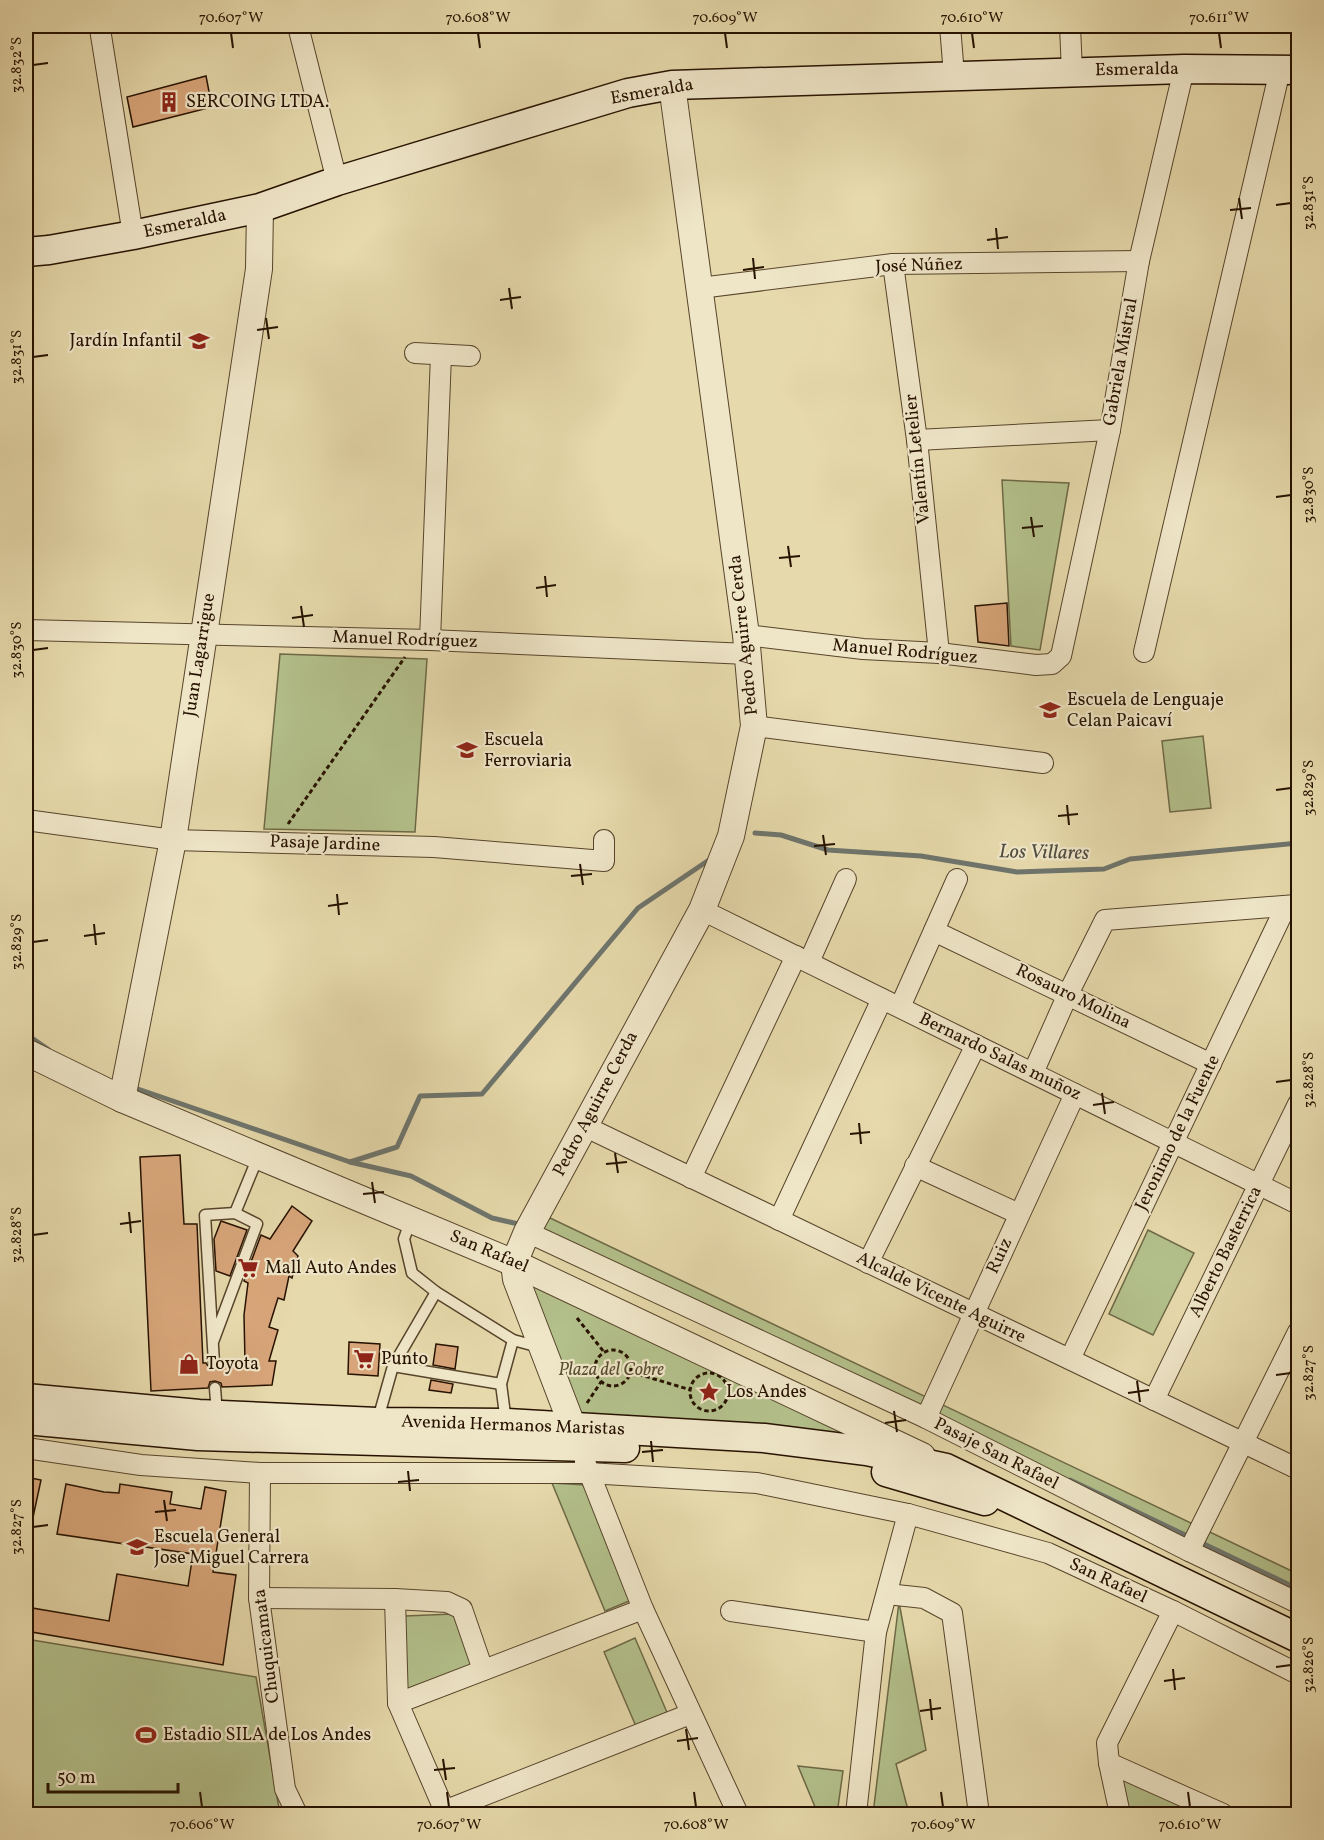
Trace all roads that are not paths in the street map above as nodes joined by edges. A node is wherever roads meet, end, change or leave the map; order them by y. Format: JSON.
{"nodes":[{"id":1,"x":298,"y":26,"type":"edge"},
{"id":2,"x":950,"y":26,"type":"edge"},
{"id":3,"x":1070,"y":26,"type":"edge"},
{"id":4,"x":100,"y":29,"type":"dead end"},
{"id":5,"x":1184,"y":69,"type":"junction"},
{"id":6,"x":1289,"y":70,"type":"edge"},
{"id":7,"x":1072,"y":72,"type":"junction"},
{"id":8,"x":954,"y":75,"type":"junction"},
{"id":9,"x":672,"y":84,"type":"junction"},
{"id":10,"x":337,"y":181,"type":"junction"},
{"id":11,"x":260,"y":208,"type":"junction"},
{"id":12,"x":133,"y":235,"type":"junction"},
{"id":13,"x":26,"y":252,"type":"edge"},
{"id":14,"x":1139,"y":261,"type":"junction"},
{"id":15,"x":893,"y":264,"type":"junction"},
{"id":16,"x":700,"y":288,"type":"junction"},
{"id":17,"x":415,"y":354,"type":"dead end"},
{"id":18,"x":441,"y":355,"type":"junction"},
{"id":19,"x":470,"y":356,"type":"dead end"},
{"id":20,"x":1110,"y":430,"type":"junction"},
{"id":21,"x":917,"y":440,"type":"junction"},
{"id":22,"x":26,"y":630,"type":"edge"},
{"id":23,"x":203,"y":635,"type":"junction"},
{"id":24,"x":424,"y":640,"type":"junction"},
{"id":25,"x":747,"y":645,"type":"junction"},
{"id":26,"x":1144,"y":652,"type":"dead end"},
{"id":27,"x":939,"y":653,"type":"junction"},
{"id":28,"x":1061,"y":656,"type":"joint"},
{"id":29,"x":754,"y":726,"type":"junction"},
{"id":30,"x":1043,"y":763,"type":"dead end"},
{"id":31,"x":26,"y":820,"type":"edge"},
{"id":32,"x":172,"y":840,"type":"junction"},
{"id":33,"x":604,"y":840,"type":"dead end"},
{"id":34,"x":846,"y":879,"type":"dead end"},
{"id":35,"x":957,"y":879,"type":"dead end"},
{"id":36,"x":1292,"y":905,"type":"edge"},
{"id":37,"x":702,"y":910,"type":"junction"},
{"id":38,"x":933,"y":931,"type":"junction"},
{"id":39,"x":802,"y":959,"type":"junction"},
{"id":40,"x":1068,"y":994,"type":"junction"},
{"id":41,"x":891,"y":1003,"type":"junction"},
{"id":42,"x":976,"y":1045,"type":"junction"},
{"id":43,"x":26,"y":1052,"type":"edge"},
{"id":44,"x":1211,"y":1064,"type":"junction"},
{"id":45,"x":1033,"y":1073,"type":"junction"},
{"id":46,"x":1075,"y":1094,"type":"junction"},
{"id":47,"x":122,"y":1099,"type":"junction"},
{"id":48,"x":1299,"y":1104,"type":"edge"},
{"id":49,"x":584,"y":1126,"type":"junction"},
{"id":50,"x":1174,"y":1142,"type":"junction"},
{"id":51,"x":258,"y":1157,"type":"junction"},
{"id":52,"x":915,"y":1166,"type":"junction"},
{"id":53,"x":691,"y":1178,"type":"junction"},
{"id":54,"x":1258,"y":1184,"type":"junction"},
{"id":55,"x":1299,"y":1204,"type":"edge"},
{"id":56,"x":235,"y":1213,"type":"junction"},
{"id":57,"x":1019,"y":1215,"type":"junction"},
{"id":58,"x":411,"y":1219,"type":"junction"},
{"id":59,"x":779,"y":1220,"type":"junction"},
{"id":60,"x":527,"y":1232,"type":"junction"},
{"id":61,"x":514,"y":1263,"type":"junction"},
{"id":62,"x":868,"y":1263,"type":"junction"},
{"id":63,"x":436,"y":1292,"type":"junction"},
{"id":64,"x":974,"y":1313,"type":"junction"},
{"id":65,"x":1299,"y":1332,"type":"edge"},
{"id":66,"x":513,"y":1340,"type":"junction"},
{"id":67,"x":213,"y":1342,"type":"junction"},
{"id":68,"x":543,"y":1348,"type":"junction"},
{"id":69,"x":1070,"y":1359,"type":"junction"},
{"id":70,"x":214,"y":1363,"type":"dead end"},
{"id":71,"x":393,"y":1366,"type":"junction"},
{"id":72,"x":501,"y":1384,"type":"junction"},
{"id":73,"x":26,"y":1398,"type":"edge"},
{"id":74,"x":1154,"y":1400,"type":"junction"},
{"id":75,"x":926,"y":1418,"type":"junction"},
{"id":76,"x":26,"y":1420,"type":"edge"},
{"id":77,"x":377,"y":1422,"type":"junction"},
{"id":78,"x":506,"y":1423,"type":"junction"},
{"id":79,"x":581,"y":1440,"type":"junction"},
{"id":80,"x":1243,"y":1443,"type":"junction"},
{"id":81,"x":26,"y":1448,"type":"edge"},
{"id":82,"x":946,"y":1468,"type":"junction"},
{"id":83,"x":1299,"y":1469,"type":"edge"},
{"id":84,"x":260,"y":1473,"type":"junction"},
{"id":85,"x":908,"y":1514,"type":"junction"},
{"id":86,"x":1059,"y":1522,"type":"junction"},
{"id":87,"x":1190,"y":1551,"type":"junction"},
{"id":88,"x":887,"y":1594,"type":"junction"},
{"id":89,"x":259,"y":1598,"type":"junction"},
{"id":90,"x":395,"y":1599,"type":"junction"},
{"id":91,"x":1299,"y":1603,"type":"edge"},
{"id":92,"x":643,"y":1609,"type":"junction"},
{"id":93,"x":731,"y":1611,"type":"dead end"},
{"id":94,"x":1173,"y":1611,"type":"junction"},
{"id":95,"x":876,"y":1632,"type":"junction"},
{"id":96,"x":1299,"y":1638,"type":"edge"},
{"id":97,"x":483,"y":1670,"type":"junction"},
{"id":98,"x":1299,"y":1674,"type":"edge"},
{"id":99,"x":398,"y":1703,"type":"junction"},
{"id":100,"x":690,"y":1714,"type":"junction"},
{"id":101,"x":1109,"y":1763,"type":"junction"},
{"id":102,"x":445,"y":1813,"type":"edge"},
{"id":103,"x":297,"y":1815,"type":"edge"},
{"id":104,"x":738,"y":1815,"type":"edge"},
{"id":105,"x":856,"y":1815,"type":"edge"},
{"id":106,"x":979,"y":1815,"type":"edge"},
{"id":107,"x":1120,"y":1815,"type":"edge"},
{"id":108,"x":1223,"y":1815,"type":"edge"}],
"edges":[{"from":1,"to":10,"type":"street"},
{"from":2,"to":8,"type":"street"},
{"from":3,"to":7,"type":"street"},
{"from":4,"to":12,"type":"street"},
{"from":5,"to":6,"type":"main road","name":"Esmeralda"},
{"from":5,"to":7,"type":"main road","name":"Esmeralda"},
{"from":5,"to":14,"type":"street","name":"Gabriela Mistral"},
{"from":6,"to":26,"type":"street"},
{"from":7,"to":8,"type":"main road","name":"Esmeralda"},
{"from":8,"to":9,"type":"main road","name":"Esmeralda"},
{"from":9,"to":10,"type":"main road","name":"Esmeralda"},
{"from":9,"to":16,"type":"street","name":"Pedro Aguirre Cerda"},
{"from":10,"to":11,"type":"main road","name":"Esmeralda"},
{"from":11,"to":12,"type":"main road","name":"Esmeralda"},
{"from":11,"to":23,"type":"street","name":"Juan Lagarrigue"},
{"from":12,"to":13,"type":"main road","name":"Esmeralda"},
{"from":14,"to":15,"type":"street","name":"José Núñez"},
{"from":14,"to":20,"type":"street","name":"Gabriela Mistral"},
{"from":15,"to":16,"type":"street","name":"José Núñez"},
{"from":15,"to":21,"type":"street","name":"Valentín Letelier"},
{"from":16,"to":25,"type":"street","name":"Pedro Aguirre Cerda"},
{"from":17,"to":18,"type":"street"},
{"from":18,"to":19,"type":"street"},
{"from":18,"to":24,"type":"street"},
{"from":20,"to":21,"type":"street"},
{"from":20,"to":28,"type":"street","name":"Gabriela Mistral"},
{"from":21,"to":27,"type":"street","name":"Valentín Letelier"},
{"from":22,"to":23,"type":"street","name":"Manuel Rodríguez"},
{"from":23,"to":24,"type":"street","name":"Manuel Rodríguez"},
{"from":23,"to":32,"type":"street","name":"Juan Lagarrigue"},
{"from":24,"to":25,"type":"street","name":"Manuel Rodríguez"},
{"from":25,"to":27,"type":"street","name":"Manuel Rodríguez"},
{"from":25,"to":29,"type":"street","name":"Pedro Aguirre Cerda"},
{"from":27,"to":28,"type":"street","name":"Manuel Rodríguez"},
{"from":29,"to":30,"type":"street"},
{"from":29,"to":37,"type":"street","name":"Pedro Aguirre Cerda"},
{"from":31,"to":32,"type":"street","name":"Pasaje Jardine"},
{"from":32,"to":33,"type":"street","name":"Pasaje Jardine"},
{"from":32,"to":47,"type":"street","name":"Juan Lagarrigue"},
{"from":34,"to":39,"type":"street"},
{"from":35,"to":38,"type":"street"},
{"from":36,"to":40,"type":"street"},
{"from":36,"to":44,"type":"street","name":"Jeronimo de la Fuente"},
{"from":37,"to":39,"type":"street","name":"Bernardo Salas muñoz"},
{"from":37,"to":49,"type":"street","name":"Pedro Aguirre Cerda"},
{"from":38,"to":40,"type":"street","name":"Rosauro Molina"},
{"from":38,"to":41,"type":"street"},
{"from":39,"to":41,"type":"street","name":"Bernardo Salas muñoz"},
{"from":39,"to":53,"type":"street"},
{"from":40,"to":44,"type":"street","name":"Rosauro Molina"},
{"from":40,"to":45,"type":"street"},
{"from":41,"to":42,"type":"street","name":"Bernardo Salas muñoz"},
{"from":41,"to":59,"type":"street"},
{"from":42,"to":45,"type":"street","name":"Bernardo Salas muñoz"},
{"from":42,"to":52,"type":"street"},
{"from":43,"to":47,"type":"street","name":"San Rafael"},
{"from":44,"to":50,"type":"street","name":"Jeronimo de la Fuente"},
{"from":45,"to":46,"type":"street","name":"Bernardo Salas muñoz"},
{"from":46,"to":50,"type":"street","name":"Bernardo Salas muñoz"},
{"from":46,"to":57,"type":"street","name":"Ruiz"},
{"from":47,"to":51,"type":"street","name":"San Rafael"},
{"from":48,"to":54,"type":"street","name":"Alberto Basterrica"},
{"from":49,"to":53,"type":"street","name":"Alcalde Vicente Aguirre"},
{"from":49,"to":60,"type":"street","name":"Pedro Aguirre Cerda"},
{"from":50,"to":54,"type":"street","name":"Bernardo Salas muñoz"},
{"from":50,"to":69,"type":"street","name":"Jeronimo de la Fuente"},
{"from":51,"to":56,"type":"lane"},
{"from":51,"to":58,"type":"street","name":"San Rafael"},
{"from":52,"to":57,"type":"street"},
{"from":52,"to":62,"type":"street"},
{"from":53,"to":59,"type":"street","name":"Alcalde Vicente Aguirre"},
{"from":54,"to":55,"type":"street","name":"Bernardo Salas muñoz"},
{"from":54,"to":74,"type":"street","name":"Alberto Basterrica"},
{"from":56,"to":67,"type":"lane"},
{"from":56,"to":67,"type":"lane"},
{"from":57,"to":64,"type":"street","name":"Ruiz"},
{"from":58,"to":61,"type":"street","name":"San Rafael"},
{"from":58,"to":63,"type":"lane"},
{"from":59,"to":62,"type":"street","name":"Alcalde Vicente Aguirre"},
{"from":60,"to":61,"type":"street","name":"Pedro Aguirre Cerda"},
{"from":60,"to":75,"type":"street","name":"Pasaje San Rafael"},
{"from":61,"to":68,"type":"street"},
{"from":61,"to":82,"type":"street","name":"San Rafael"},
{"from":62,"to":64,"type":"street","name":"Alcalde Vicente Aguirre"},
{"from":63,"to":66,"type":"lane"},
{"from":63,"to":71,"type":"lane"},
{"from":64,"to":69,"type":"street","name":"Alcalde Vicente Aguirre"},
{"from":64,"to":75,"type":"street","name":"Ruiz"},
{"from":65,"to":80,"type":"street"},
{"from":66,"to":68,"type":"lane"},
{"from":66,"to":72,"type":"lane"},
{"from":67,"to":70,"type":"lane"},
{"from":68,"to":79,"type":"street"},
{"from":69,"to":74,"type":"street","name":"Alcalde Vicente Aguirre"},
{"from":71,"to":72,"type":"lane"},
{"from":71,"to":77,"type":"lane"},
{"from":72,"to":78,"type":"lane"},
{"from":73,"to":77,"type":"main road","name":"Avenida Hermanos Maristas"},
{"from":74,"to":80,"type":"street","name":"Alcalde Vicente Aguirre"},
{"from":75,"to":87,"type":"street","name":"Pasaje San Rafael"},
{"from":76,"to":79,"type":"main road","name":"Avenida Hermanos Maristas"},
{"from":77,"to":78,"type":"main road","name":"Avenida Hermanos Maristas"},
{"from":78,"to":79,"type":"main road","name":"Avenida Hermanos Maristas"},
{"from":79,"to":82,"type":"main road","name":"Avenida Hermanos Maristas"},
{"from":79,"to":84,"type":"street","name":"San Rafael"},
{"from":79,"to":85,"type":"street","name":"San Rafael"},
{"from":79,"to":86,"type":"main road","name":"Avenida Hermanos Maristas"},
{"from":79,"to":92,"type":"street"},
{"from":80,"to":83,"type":"street","name":"Alcalde Vicente Aguirre"},
{"from":80,"to":87,"type":"street"},
{"from":81,"to":84,"type":"street","name":"San Rafael"},
{"from":82,"to":86,"type":"main road","name":"Avenida Hermanos Maristas"},
{"from":84,"to":89,"type":"street","name":"Chuquicamata"},
{"from":85,"to":88,"type":"street"},
{"from":85,"to":94,"type":"street","name":"San Rafael"},
{"from":86,"to":96,"type":"main road","name":"San Rafael"},
{"from":87,"to":91,"type":"street","name":"Pasaje San Rafael"},
{"from":88,"to":95,"type":"street"},
{"from":88,"to":106,"type":"street"},
{"from":89,"to":90,"type":"street"},
{"from":89,"to":103,"type":"street","name":"Chuquicamata"},
{"from":90,"to":97,"type":"street"},
{"from":90,"to":99,"type":"street"},
{"from":92,"to":97,"type":"street"},
{"from":92,"to":100,"type":"street"},
{"from":93,"to":95,"type":"street"},
{"from":94,"to":98,"type":"street","name":"San Rafael"},
{"from":94,"to":101,"type":"street"},
{"from":95,"to":105,"type":"street"},
{"from":97,"to":99,"type":"street"},
{"from":99,"to":102,"type":"street"},
{"from":100,"to":102,"type":"street"},
{"from":100,"to":104,"type":"street"},
{"from":101,"to":107,"type":"street"},
{"from":101,"to":108,"type":"street"}]}
